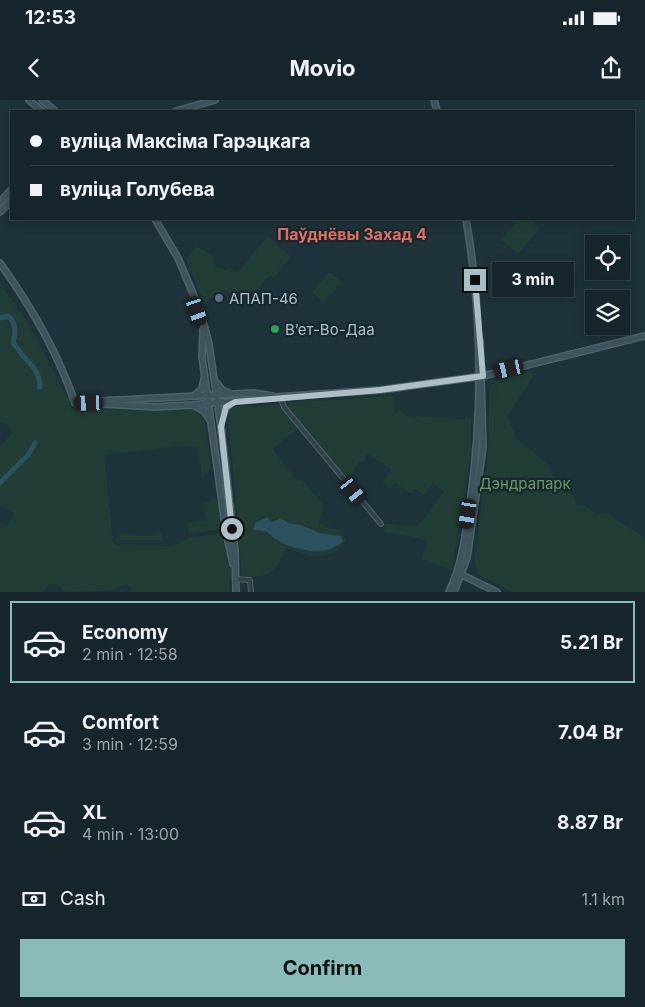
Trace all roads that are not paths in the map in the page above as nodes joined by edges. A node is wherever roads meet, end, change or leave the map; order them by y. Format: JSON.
{"nodes":[{"id":1,"x":29,"y":100,"type":"edge"},
{"id":2,"x":42,"y":100,"type":"edge"},
{"id":3,"x":215,"y":100,"type":"edge"},
{"id":4,"x":41,"y":110,"type":"edge"},
{"id":5,"x":54,"y":110,"type":"edge"},
{"id":6,"x":180,"y":110,"type":"edge"},
{"id":7,"x":10,"y":191,"type":"edge"},
{"id":8,"x":0,"y":202,"type":"edge"},
{"id":9,"x":10,"y":202,"type":"edge"},
{"id":10,"x":0,"y":212,"type":"edge"},
{"id":11,"x":154,"y":220,"type":"edge"},
{"id":12,"x":154,"y":220,"type":"edge"},
{"id":13,"x":466,"y":220,"type":"edge"},
{"id":14,"x":0,"y":262,"type":"edge"},
{"id":15,"x":645,"y":336,"type":"edge"},
{"id":16,"x":205,"y":374,"type":"junction"},
{"id":17,"x":480,"y":376,"type":"junction"},
{"id":18,"x":215,"y":380,"type":"junction"},
{"id":19,"x":235,"y":395,"type":"junction"},
{"id":20,"x":208,"y":396,"type":"junction"},
{"id":21,"x":278,"y":396,"type":"junction"},
{"id":22,"x":191,"y":398,"type":"junction"},
{"id":23,"x":218,"y":400,"type":"junction"},
{"id":24,"x":235,"y":402,"type":"junction"},
{"id":25,"x":75,"y":403,"type":"junction"},
{"id":26,"x":210,"y":404,"type":"junction"},
{"id":27,"x":192,"y":405,"type":"junction"},
{"id":28,"x":213,"y":427,"type":"junction"},
{"id":29,"x":221,"y":427,"type":"junction"},
{"id":30,"x":227,"y":492,"type":"junction"},
{"id":31,"x":220,"y":493,"type":"junction"},
{"id":32,"x":381,"y":524,"type":"dead end"},
{"id":33,"x":235,"y":572,"type":"junction"},
{"id":34,"x":460,"y":574,"type":"junction"},
{"id":35,"x":235,"y":579,"type":"junction"},
{"id":36,"x":236,"y":592,"type":"edge"},
{"id":37,"x":251,"y":592,"type":"edge"},
{"id":38,"x":449,"y":592,"type":"edge"},
{"id":39,"x":454,"y":592,"type":"edge"},
{"id":40,"x":497,"y":592,"type":"edge"}],
"edges":[{"from":1,"to":4,"type":"main road"},
{"from":2,"to":5,"type":"main road"},
{"from":3,"to":6,"type":"main road"},
{"from":7,"to":8,"type":"main road"},
{"from":9,"to":10,"type":"main road"},
{"from":11,"to":16,"type":"main road"},
{"from":12,"to":18,"type":"main road"},
{"from":13,"to":17,"type":"main road"},
{"from":14,"to":25,"type":"main road"},
{"from":15,"to":17,"type":"main road"},
{"from":16,"to":20,"type":"main road"},
{"from":16,"to":22,"type":"main road"},
{"from":17,"to":21,"type":"main road"},
{"from":17,"to":34,"type":"main road"},
{"from":18,"to":19,"type":"main road"},
{"from":18,"to":23,"type":"main road"},
{"from":19,"to":21,"type":"main road"},
{"from":19,"to":23,"type":"main road"},
{"from":20,"to":22,"type":"main road"},
{"from":20,"to":23,"type":"main road"},
{"from":20,"to":26,"type":"main road"},
{"from":21,"to":24,"type":"main road"},
{"from":21,"to":32,"type":"street"},
{"from":22,"to":25,"type":"main road"},
{"from":23,"to":24,"type":"main road"},
{"from":23,"to":26,"type":"main road"},
{"from":23,"to":29,"type":"main road"},
{"from":24,"to":29,"type":"main road"},
{"from":25,"to":27,"type":"main road"},
{"from":26,"to":27,"type":"main road"},
{"from":26,"to":28,"type":"main road"},
{"from":27,"to":28,"type":"main road"},
{"from":28,"to":31,"type":"main road"},
{"from":29,"to":30,"type":"main road"},
{"from":30,"to":31,"type":"main road"},
{"from":30,"to":33,"type":"main road"},
{"from":31,"to":33,"type":"main road"},
{"from":33,"to":35,"type":"main road"},
{"from":34,"to":38,"type":"main road"},
{"from":34,"to":39,"type":"main road"},
{"from":34,"to":40,"type":"main road"},
{"from":35,"to":36,"type":"main road"},
{"from":35,"to":37,"type":"street"}]}
